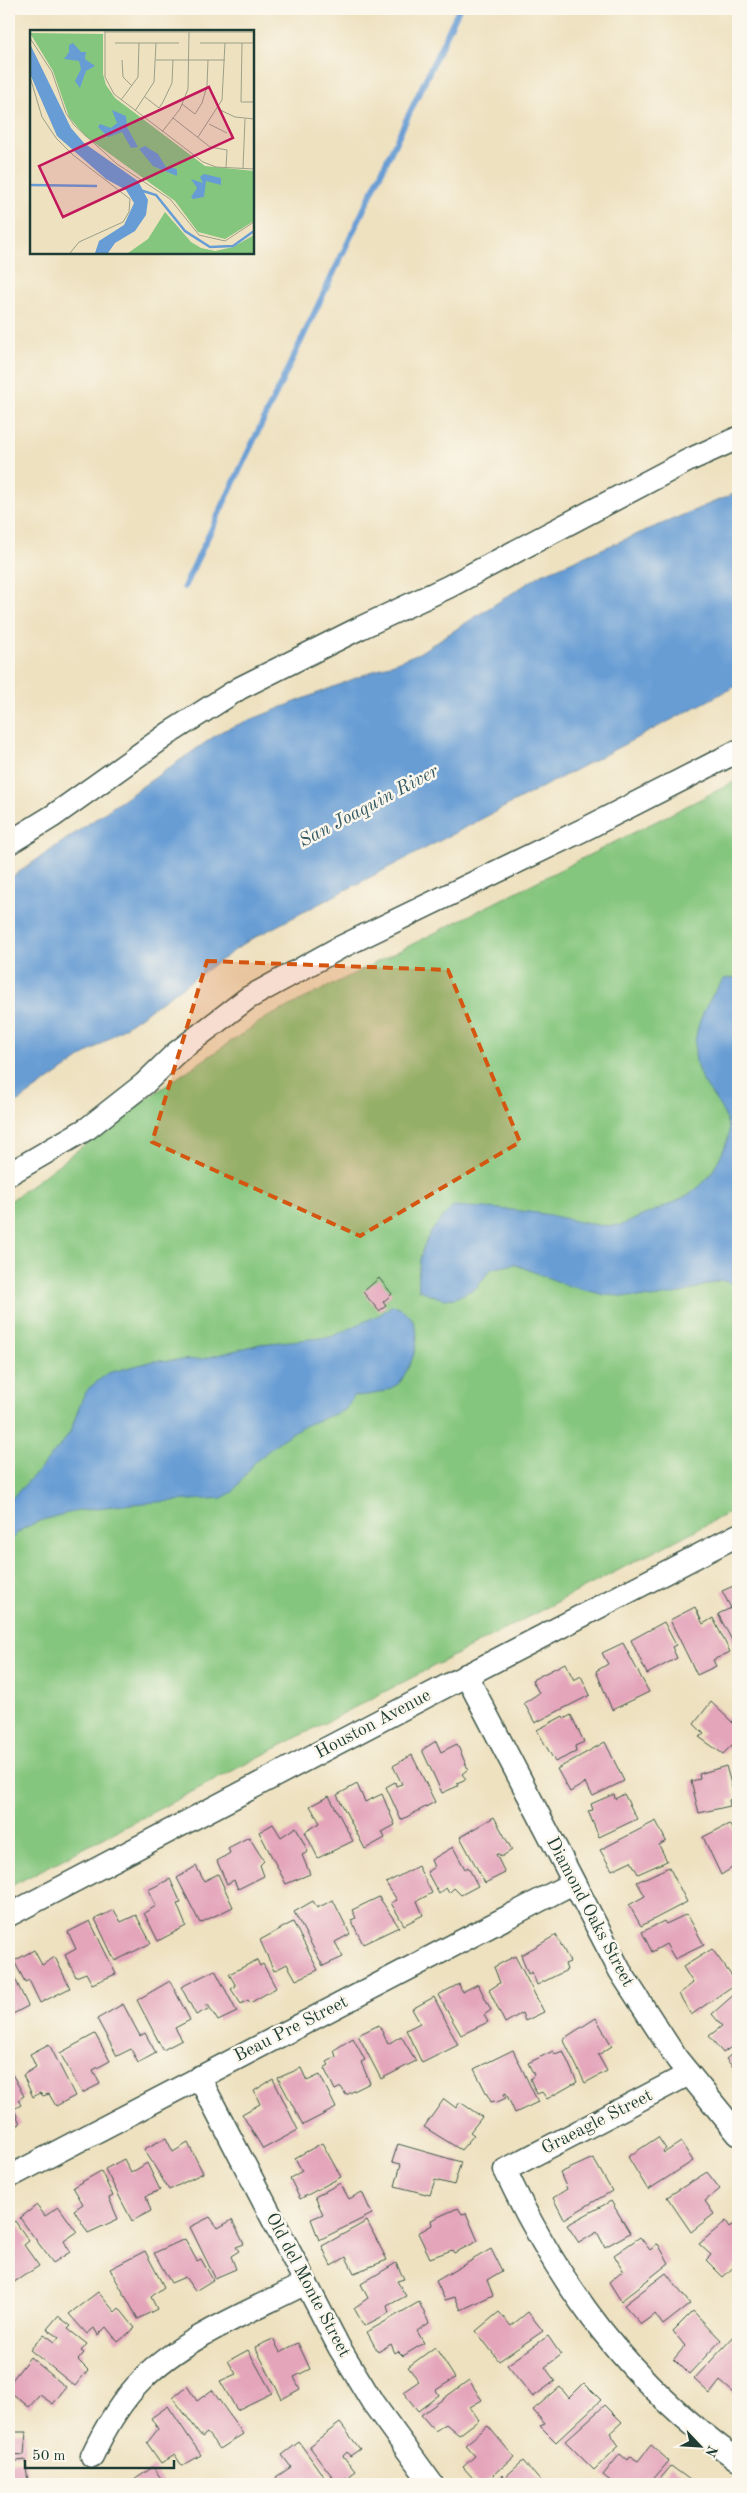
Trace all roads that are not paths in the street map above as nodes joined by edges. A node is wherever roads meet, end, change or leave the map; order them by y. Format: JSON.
{"nodes":[{"id":1,"x":738,"y":438,"type":"edge"},
{"id":2,"x":738,"y":751,"type":"edge"},
{"id":3,"x":9,"y":843,"type":"edge"},
{"id":4,"x":9,"y":1174,"type":"edge"},
{"id":5,"x":738,"y":1535,"type":"edge"},
{"id":6,"x":466,"y":1675,"type":"junction"},
{"id":7,"x":573,"y":1883,"type":"junction"},
{"id":8,"x":9,"y":1916,"type":"edge"},
{"id":9,"x":689,"y":2074,"type":"junction"},
{"id":10,"x":199,"y":2077,"type":"junction"},
{"id":11,"x":738,"y":2134,"type":"edge"},
{"id":12,"x":9,"y":2177,"type":"edge"},
{"id":13,"x":306,"y":2283,"type":"junction"},
{"id":14,"x":92,"y":2456,"type":"dead end"},
{"id":15,"x":738,"y":2460,"type":"edge"},
{"id":16,"x":423,"y":2481,"type":"edge"}],
"edges":[{"from":1,"to":3,"type":"street"},
{"from":2,"to":4,"type":"street"},
{"from":5,"to":6,"type":"street","name":"Houston Avenue"},
{"from":6,"to":7,"type":"street","name":"Diamond Oaks Street"},
{"from":6,"to":8,"type":"street","name":"Houston Avenue"},
{"from":7,"to":9,"type":"street","name":"Diamond Oaks Street"},
{"from":7,"to":10,"type":"street","name":"Beau Pre Street"},
{"from":9,"to":11,"type":"street","name":"Diamond Oaks Street"},
{"from":9,"to":15,"type":"street","name":"Graeagle Street"},
{"from":10,"to":12,"type":"street","name":"Beau Pre Street"},
{"from":10,"to":13,"type":"street","name":"Old del Monte Street"},
{"from":13,"to":14,"type":"street"},
{"from":13,"to":16,"type":"street","name":"Old del Monte Street"}]}
